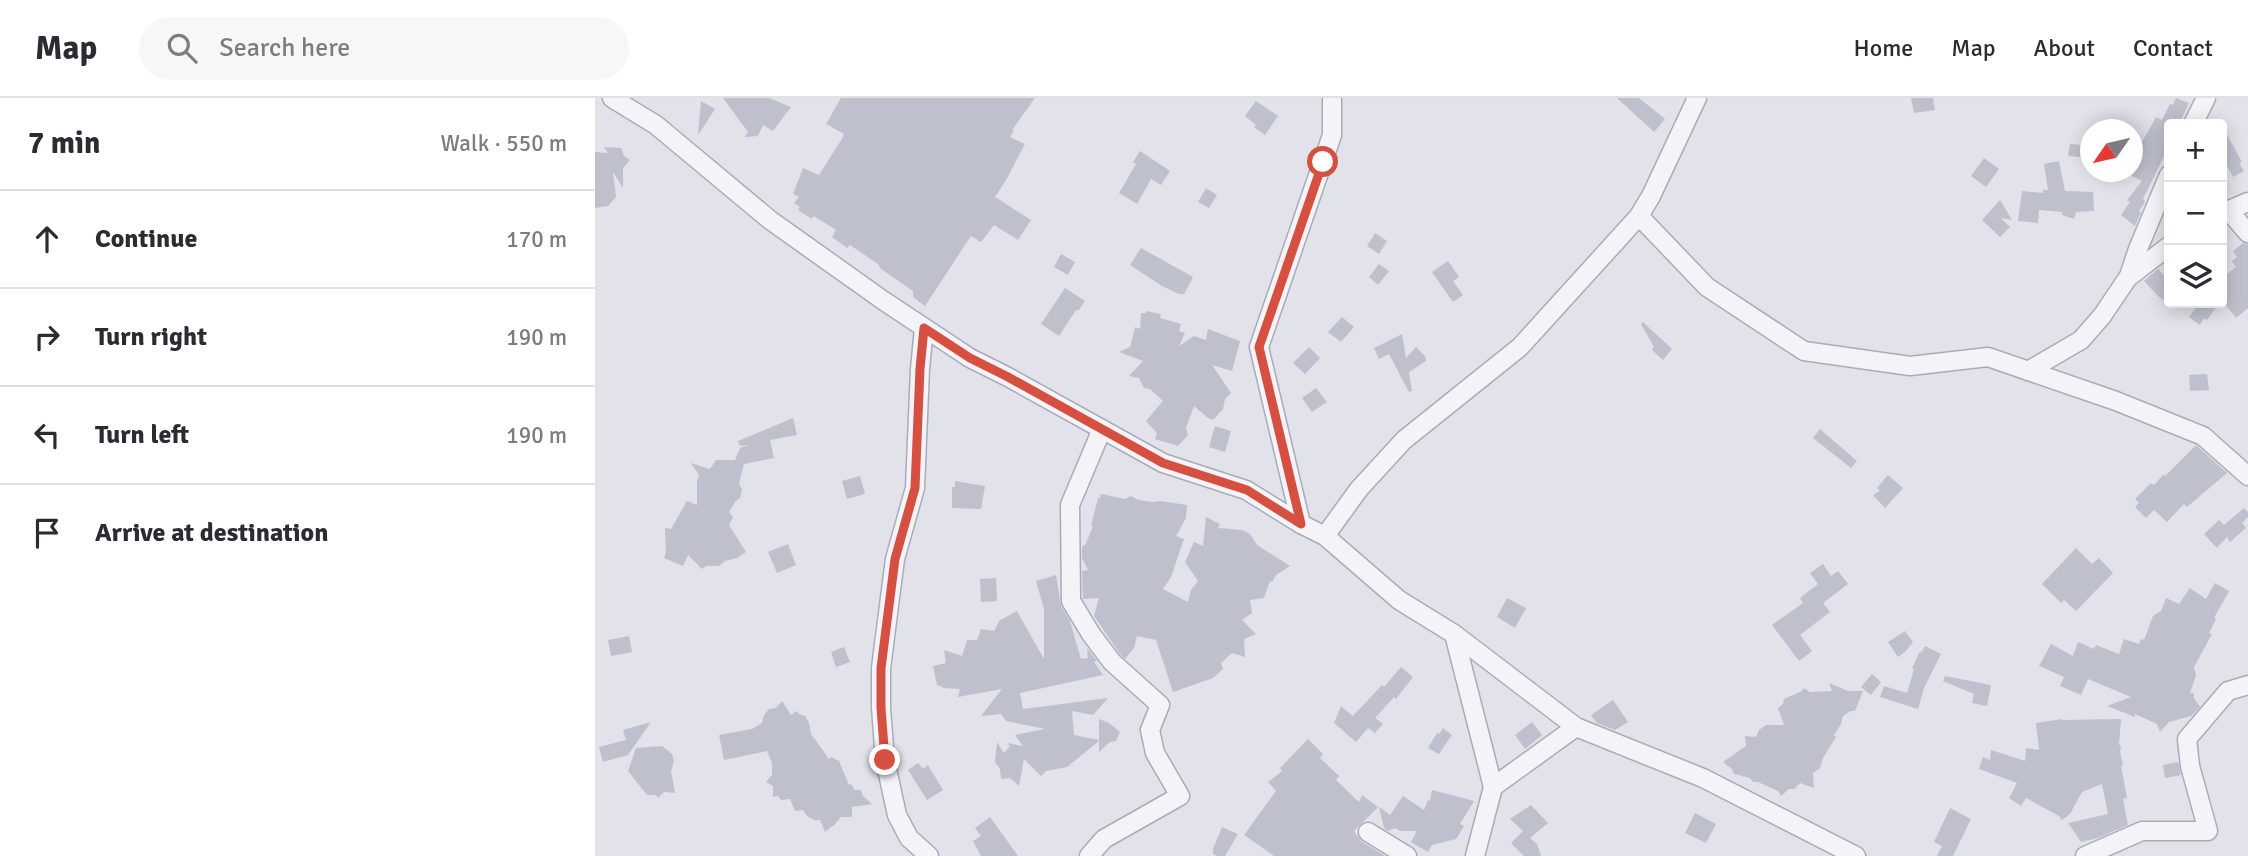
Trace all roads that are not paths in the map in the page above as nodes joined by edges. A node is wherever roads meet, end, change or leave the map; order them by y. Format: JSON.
{"nodes":[{"id":1,"x":612,"y":98,"type":"edge"},
{"id":2,"x":1332,"y":98,"type":"edge"},
{"id":3,"x":1697,"y":98,"type":"edge"},
{"id":4,"x":2206,"y":98,"type":"edge"},
{"id":5,"x":2196,"y":119,"type":"edge"},
{"id":6,"x":2166,"y":182,"type":"edge"},
{"id":7,"x":2248,"y":202,"type":"edge"},
{"id":8,"x":2227,"y":210,"type":"edge"},
{"id":9,"x":2227,"y":213,"type":"edge"},
{"id":10,"x":1639,"y":216,"type":"junction"},
{"id":11,"x":2248,"y":233,"type":"edge"},
{"id":12,"x":2164,"y":250,"type":"edge"},
{"id":13,"x":2129,"y":276,"type":"junction"},
{"id":14,"x":924,"y":328,"type":"junction"},
{"id":15,"x":2028,"y":371,"type":"junction"},
{"id":16,"x":1102,"y":429,"type":"junction"},
{"id":17,"x":2248,"y":476,"type":"edge"},
{"id":18,"x":1301,"y":524,"type":"junction"},
{"id":19,"x":1325,"y":536,"type":"junction"},
{"id":20,"x":1454,"y":634,"type":"junction"},
{"id":21,"x":2248,"y":685,"type":"edge"},
{"id":22,"x":1576,"y":727,"type":"junction"},
{"id":23,"x":1493,"y":787,"type":"junction"},
{"id":24,"x":1368,"y":832,"type":"dead end"},
{"id":25,"x":929,"y":856,"type":"edge"},
{"id":26,"x":1089,"y":856,"type":"edge"},
{"id":27,"x":1407,"y":856,"type":"edge"},
{"id":28,"x":1475,"y":856,"type":"edge"},
{"id":29,"x":1856,"y":856,"type":"edge"},
{"id":30,"x":2085,"y":856,"type":"edge"}],
"edges":[{"from":1,"to":14,"type":"street"},
{"from":2,"to":18,"type":"street"},
{"from":3,"to":10,"type":"street"},
{"from":4,"to":5,"type":"street"},
{"from":6,"to":13,"type":"street"},
{"from":7,"to":8,"type":"street"},
{"from":9,"to":11,"type":"street"},
{"from":10,"to":15,"type":"street"},
{"from":10,"to":19,"type":"street"},
{"from":12,"to":13,"type":"street"},
{"from":13,"to":15,"type":"street"},
{"from":14,"to":16,"type":"street"},
{"from":14,"to":25,"type":"street"},
{"from":15,"to":17,"type":"street"},
{"from":16,"to":18,"type":"street"},
{"from":16,"to":26,"type":"street"},
{"from":18,"to":19,"type":"street"},
{"from":19,"to":20,"type":"street"},
{"from":20,"to":22,"type":"street"},
{"from":20,"to":23,"type":"street"},
{"from":21,"to":30,"type":"street"},
{"from":22,"to":23,"type":"street"},
{"from":22,"to":29,"type":"street"},
{"from":23,"to":28,"type":"street"},
{"from":24,"to":27,"type":"street"}]}
